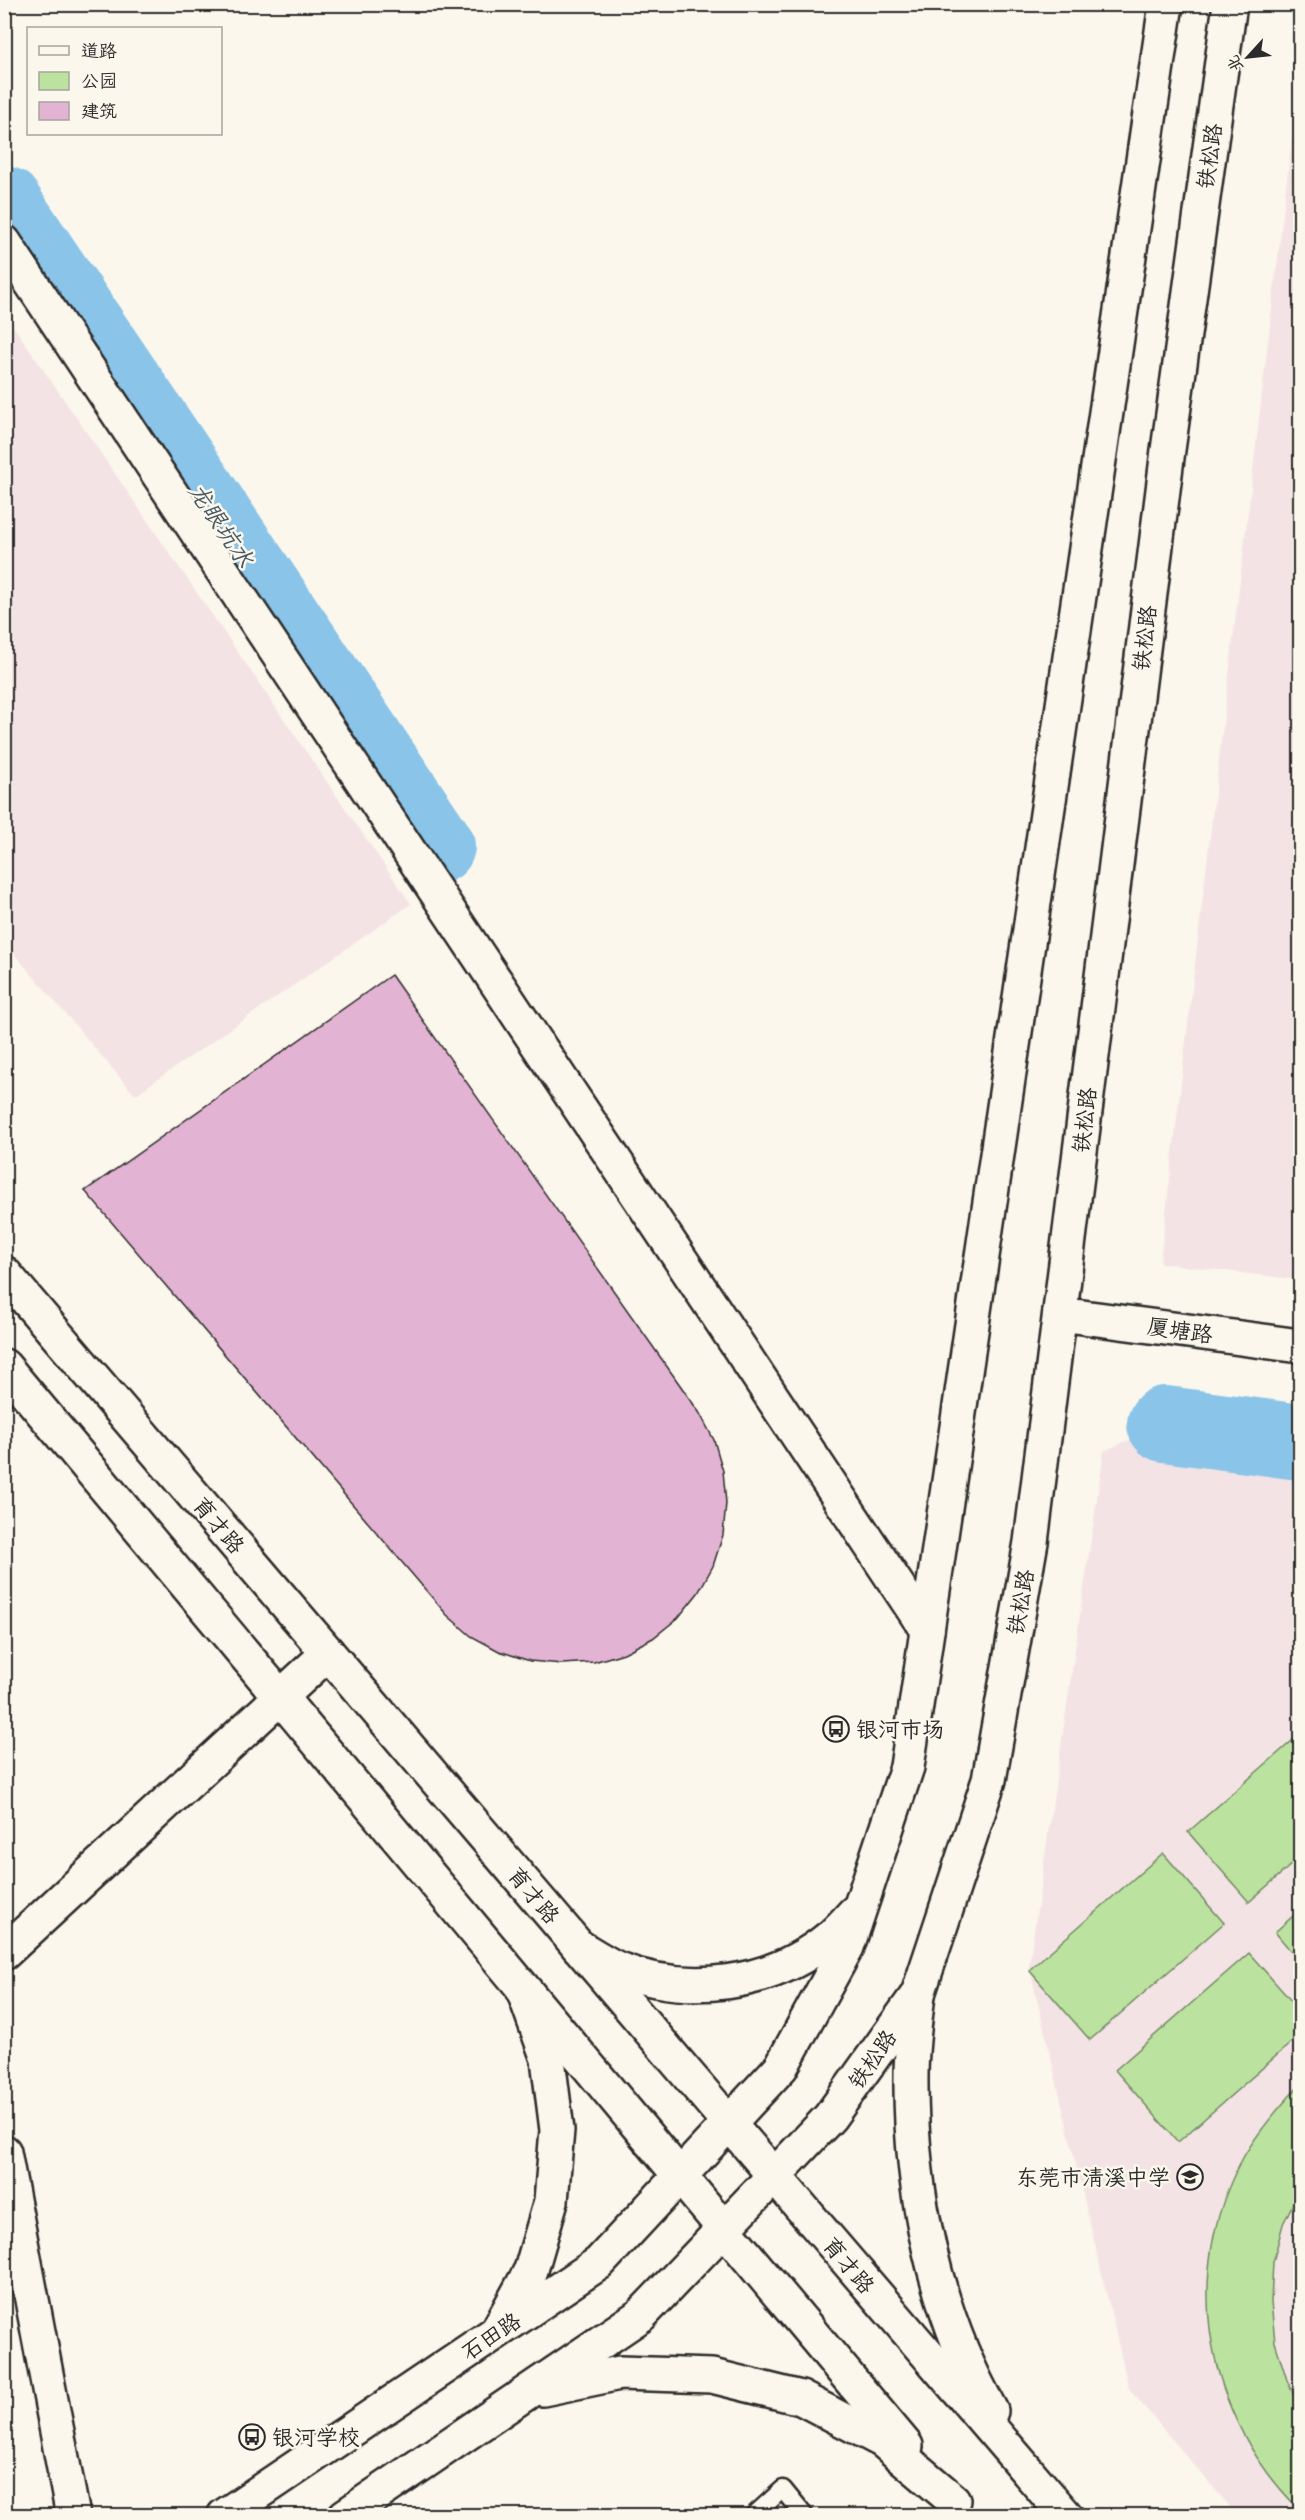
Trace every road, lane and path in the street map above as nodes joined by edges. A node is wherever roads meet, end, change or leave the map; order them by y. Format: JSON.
{"nodes":[{"id":1,"x":1166,"y":4,"type":"edge"},
{"id":2,"x":1230,"y":4,"type":"edge"},
{"id":3,"x":4,"y":242,"type":"edge"},
{"id":4,"x":4,"y":1273,"type":"edge"},
{"id":5,"x":1060,"y":1314,"type":"junction"},
{"id":6,"x":1300,"y":1346,"type":"edge"},
{"id":7,"x":4,"y":1366,"type":"edge"},
{"id":8,"x":927,"y":1630,"type":"junction"},
{"id":9,"x":328,"y":1653,"type":"junction"},
{"id":10,"x":280,"y":1698,"type":"junction"},
{"id":11,"x":860,"y":1906,"type":"junction"},
{"id":12,"x":578,"y":1946,"type":"junction"},
{"id":13,"x":4,"y":1953,"type":"edge"},
{"id":14,"x":524,"y":1992,"type":"junction"},
{"id":15,"x":918,"y":1994,"type":"junction"},
{"id":16,"x":729,"y":2123,"type":"junction"},
{"id":17,"x":4,"y":2152,"type":"edge"},
{"id":18,"x":680,"y":2176,"type":"junction"},
{"id":19,"x":774,"y":2176,"type":"junction"},
{"id":20,"x":723,"y":2229,"type":"junction"},
{"id":21,"x":497,"y":2332,"type":"junction"},
{"id":22,"x":530,"y":2392,"type":"junction"},
{"id":23,"x":1018,"y":2459,"type":"junction"},
{"id":24,"x":960,"y":2508,"type":"edge"},
{"id":25,"x":73,"y":2516,"type":"edge"},
{"id":26,"x":224,"y":2516,"type":"edge"},
{"id":27,"x":345,"y":2516,"type":"edge"},
{"id":28,"x":753,"y":2516,"type":"edge"},
{"id":29,"x":805,"y":2516,"type":"edge"},
{"id":30,"x":1066,"y":2516,"type":"edge"}],
"edges":[{"from":1,"to":8,"type":"street"},
{"from":2,"to":5,"type":"street","name":"铁松路"},
{"from":3,"to":8,"type":"street"},
{"from":4,"to":9,"type":"street","name":"育才路"},
{"from":5,"to":6,"type":"street","name":"厦塘路"},
{"from":5,"to":15,"type":"street","name":"铁松路"},
{"from":7,"to":10,"type":"street"},
{"from":8,"to":11,"type":"street"},
{"from":9,"to":10,"type":"street"},
{"from":9,"to":12,"type":"street","name":"育才路"},
{"from":10,"to":13,"type":"street"},
{"from":10,"to":14,"type":"street"},
{"from":11,"to":12,"type":"street"},
{"from":11,"to":16,"type":"street"},
{"from":12,"to":16,"type":"street","name":"育才路"},
{"from":14,"to":18,"type":"street"},
{"from":14,"to":21,"type":"street"},
{"from":15,"to":19,"type":"street","name":"铁松路"},
{"from":15,"to":23,"type":"street"},
{"from":16,"to":18,"type":"street","name":"石田路"},
{"from":16,"to":19,"type":"street","name":"育才路"},
{"from":17,"to":25,"type":"street"},
{"from":18,"to":20,"type":"street"},
{"from":18,"to":21,"type":"street","name":"石田路"},
{"from":19,"to":20,"type":"street"},
{"from":19,"to":23,"type":"street","name":"育才路"},
{"from":20,"to":22,"type":"street"},
{"from":20,"to":24,"type":"street"},
{"from":21,"to":26,"type":"street","name":"石田路"},
{"from":22,"to":24,"type":"street"},
{"from":22,"to":27,"type":"street"},
{"from":23,"to":30,"type":"street","name":"育才路"},
{"from":28,"to":29,"type":"lane"}]}
